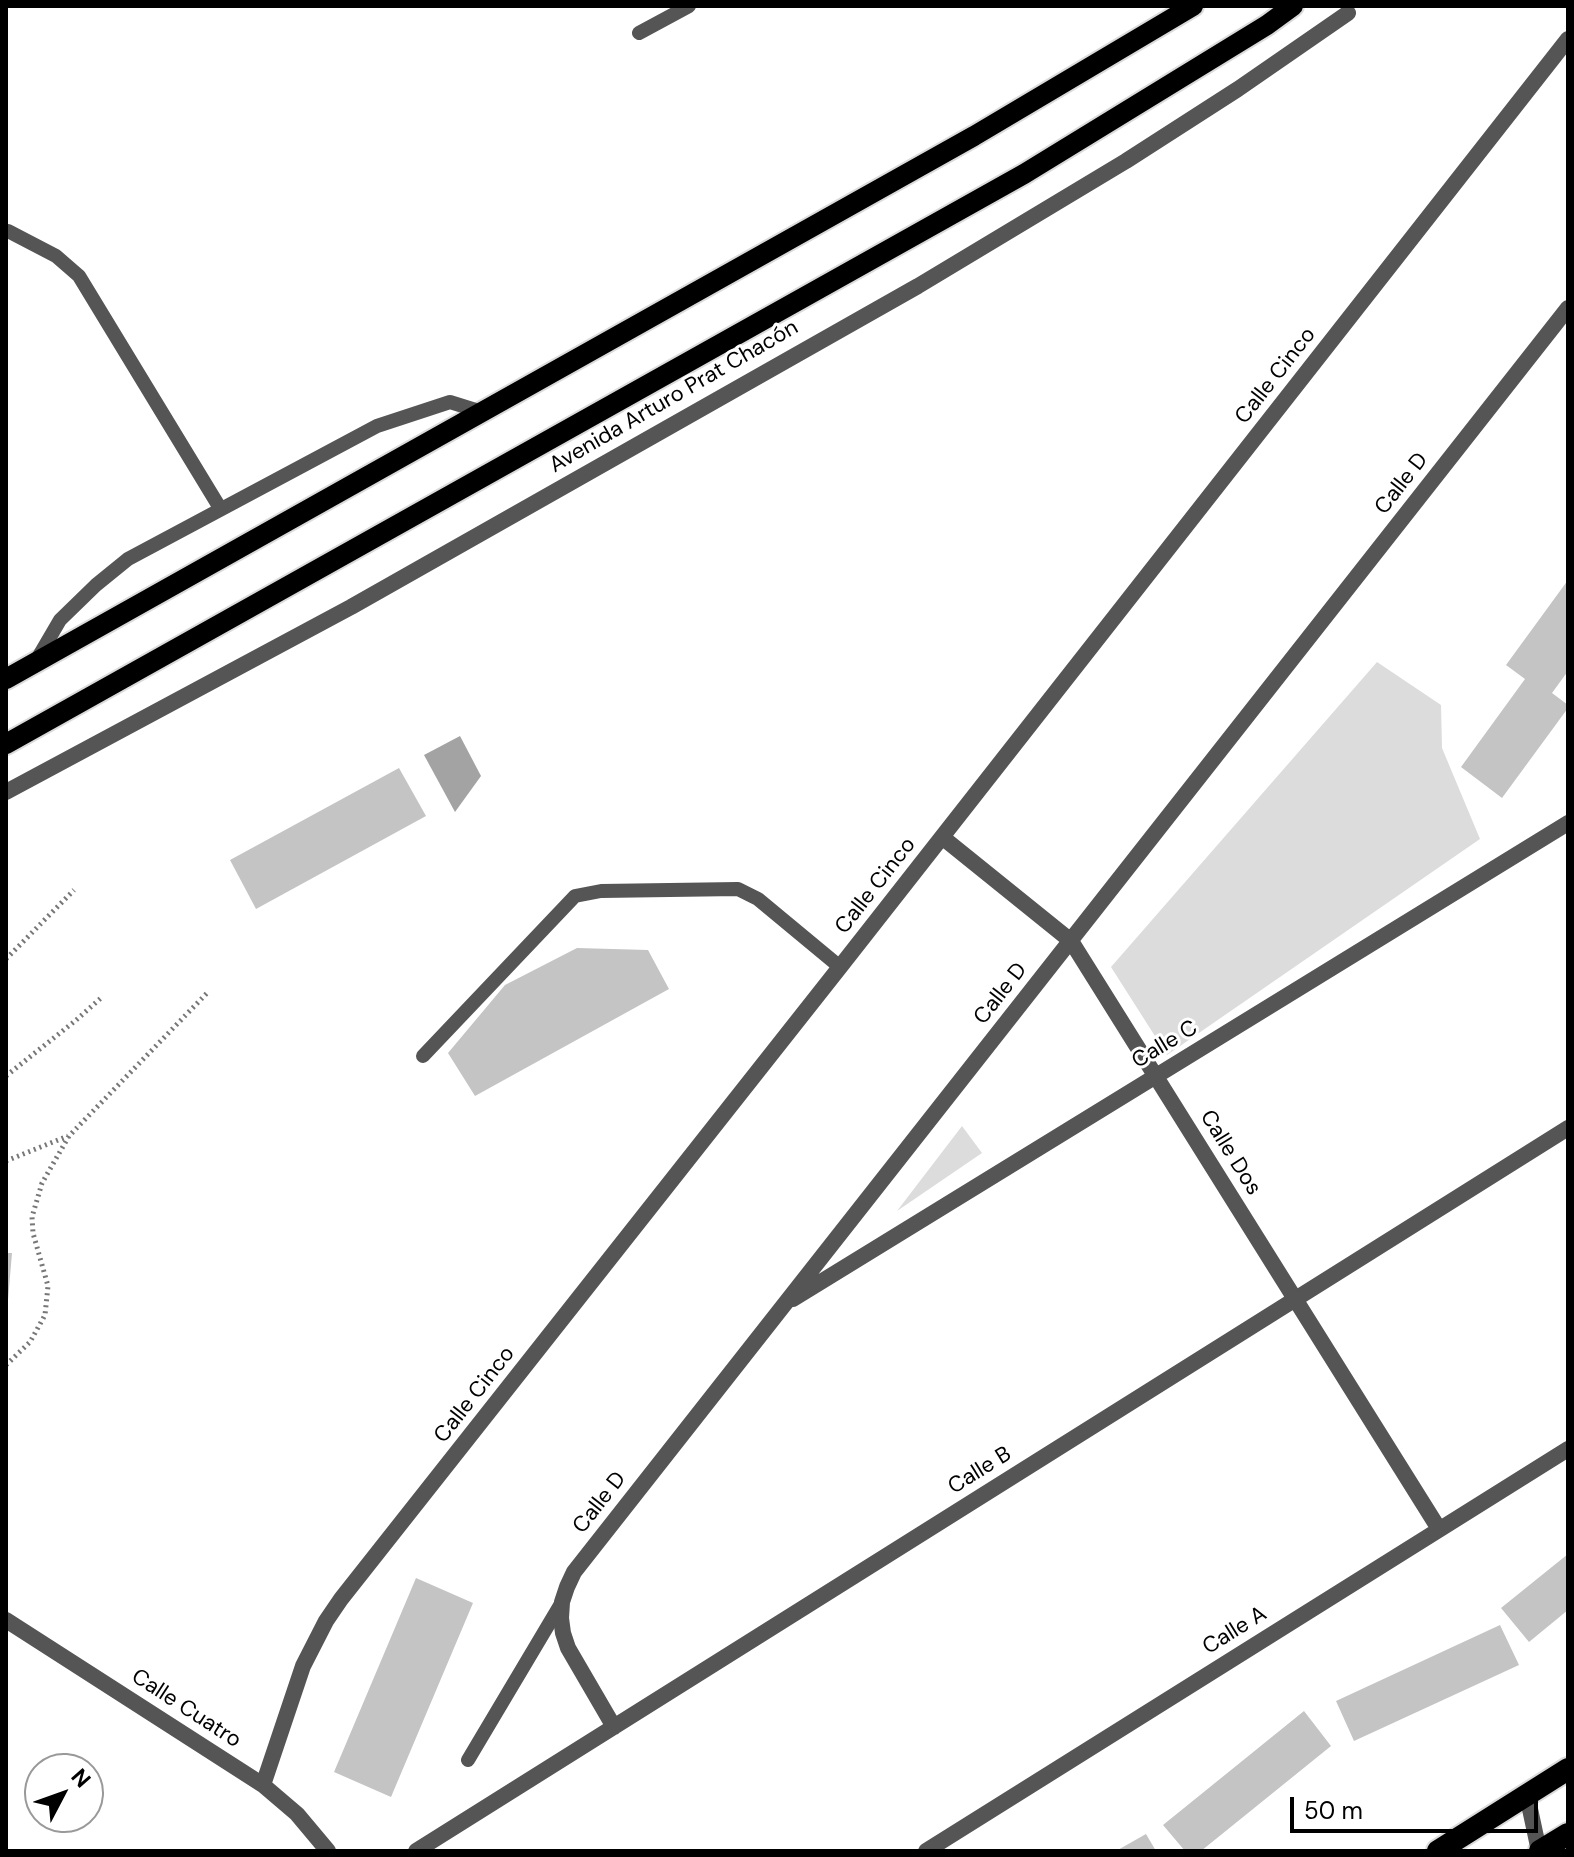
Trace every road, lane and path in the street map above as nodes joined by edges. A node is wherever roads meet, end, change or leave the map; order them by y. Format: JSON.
{"nodes":[{"id":1,"x":689,"y":6,"type":"edge"},
{"id":2,"x":1193,"y":6,"type":"edge"},
{"id":3,"x":1293,"y":6,"type":"edge"},
{"id":4,"x":1348,"y":13,"type":"dead end"},
{"id":5,"x":639,"y":33,"type":"dead end"},
{"id":6,"x":1568,"y":39,"type":"edge"},
{"id":7,"x":6,"y":231,"type":"edge"},
{"id":8,"x":1568,"y":308,"type":"edge"},
{"id":9,"x":482,"y":412,"type":"junction"},
{"id":10,"x":220,"y":508,"type":"junction"},
{"id":11,"x":34,"y":663,"type":"junction"},
{"id":12,"x":6,"y":679,"type":"edge"},
{"id":13,"x":6,"y":744,"type":"edge"},
{"id":14,"x":6,"y":792,"type":"edge"},
{"id":15,"x":1568,"y":823,"type":"edge"},
{"id":16,"x":942,"y":837,"type":"junction"},
{"id":17,"x":74,"y":890,"type":"dead end"},
{"id":18,"x":1071,"y":941,"type":"junction"},
{"id":19,"x":6,"y":959,"type":"edge"},
{"id":20,"x":840,"y":967,"type":"junction"},
{"id":21,"x":209,"y":991,"type":"dead end"},
{"id":22,"x":101,"y":998,"type":"dead end"},
{"id":23,"x":423,"y":1056,"type":"dead end"},
{"id":24,"x":6,"y":1076,"type":"edge"},
{"id":25,"x":1156,"y":1077,"type":"junction"},
{"id":26,"x":1568,"y":1128,"type":"edge"},
{"id":27,"x":69,"y":1136,"type":"junction"},
{"id":28,"x":6,"y":1161,"type":"edge"},
{"id":29,"x":1295,"y":1299,"type":"junction"},
{"id":30,"x":785,"y":1304,"type":"junction"},
{"id":31,"x":6,"y":1365,"type":"edge"},
{"id":32,"x":1568,"y":1449,"type":"edge"},
{"id":33,"x":1439,"y":1529,"type":"junction"},
{"id":34,"x":562,"y":1602,"type":"junction"},
{"id":35,"x":6,"y":1620,"type":"edge"},
{"id":36,"x":614,"y":1727,"type":"junction"},
{"id":37,"x":468,"y":1760,"type":"dead end"},
{"id":38,"x":1568,"y":1769,"type":"edge"},
{"id":39,"x":263,"y":1785,"type":"junction"},
{"id":40,"x":1527,"y":1795,"type":"junction"},
{"id":41,"x":1568,"y":1834,"type":"edge"},
{"id":42,"x":328,"y":1851,"type":"edge"},
{"id":43,"x":416,"y":1851,"type":"edge"},
{"id":44,"x":926,"y":1851,"type":"edge"},
{"id":45,"x":1438,"y":1851,"type":"edge"},
{"id":46,"x":1540,"y":1851,"type":"edge"}],
"edges":[{"from":1,"to":5,"type":"lane"},
{"from":2,"to":9,"type":"main road"},
{"from":3,"to":13,"type":"main road","name":"Avenida Arturo Prat Chacón"},
{"from":4,"to":14,"type":"street","name":"Avenida Arturo Prat Chacón"},
{"from":6,"to":16,"type":"street","name":"Calle Cinco"},
{"from":7,"to":10,"type":"lane"},
{"from":8,"to":18,"type":"street","name":"Calle D"},
{"from":9,"to":10,"type":"lane"},
{"from":9,"to":11,"type":"main road"},
{"from":10,"to":11,"type":"lane"},
{"from":11,"to":12,"type":"main road"},
{"from":15,"to":25,"type":"street","name":"Calle C"},
{"from":16,"to":18,"type":"street","name":"Calle Dos"},
{"from":16,"to":20,"type":"street","name":"Calle Cinco"},
{"from":17,"to":19,"type":"path"},
{"from":18,"to":25,"type":"street","name":"Calle Dos"},
{"from":18,"to":30,"type":"street","name":"Calle D"},
{"from":20,"to":23,"type":"lane"},
{"from":20,"to":39,"type":"street","name":"Calle Cinco"},
{"from":21,"to":27,"type":"path"},
{"from":22,"to":24,"type":"path"},
{"from":25,"to":29,"type":"street","name":"Calle Dos"},
{"from":25,"to":30,"type":"street","name":"Calle C"},
{"from":26,"to":29,"type":"street","name":"Calle B"},
{"from":27,"to":28,"type":"path"},
{"from":27,"to":31,"type":"path"},
{"from":29,"to":33,"type":"street","name":"Calle Dos"},
{"from":29,"to":36,"type":"street","name":"Calle B"},
{"from":30,"to":34,"type":"street","name":"Calle D"},
{"from":32,"to":33,"type":"street","name":"Calle A"},
{"from":33,"to":44,"type":"street","name":"Calle A"},
{"from":34,"to":36,"type":"street"},
{"from":34,"to":37,"type":"lane"},
{"from":35,"to":39,"type":"street","name":"Calle Cuatro"},
{"from":36,"to":43,"type":"street","name":"Calle B"},
{"from":38,"to":40,"type":"highway"},
{"from":39,"to":42,"type":"street","name":"Calle Cuatro"},
{"from":40,"to":45,"type":"highway"},
{"from":40,"to":46,"type":"street"},
{"from":41,"to":46,"type":"highway"}]}
